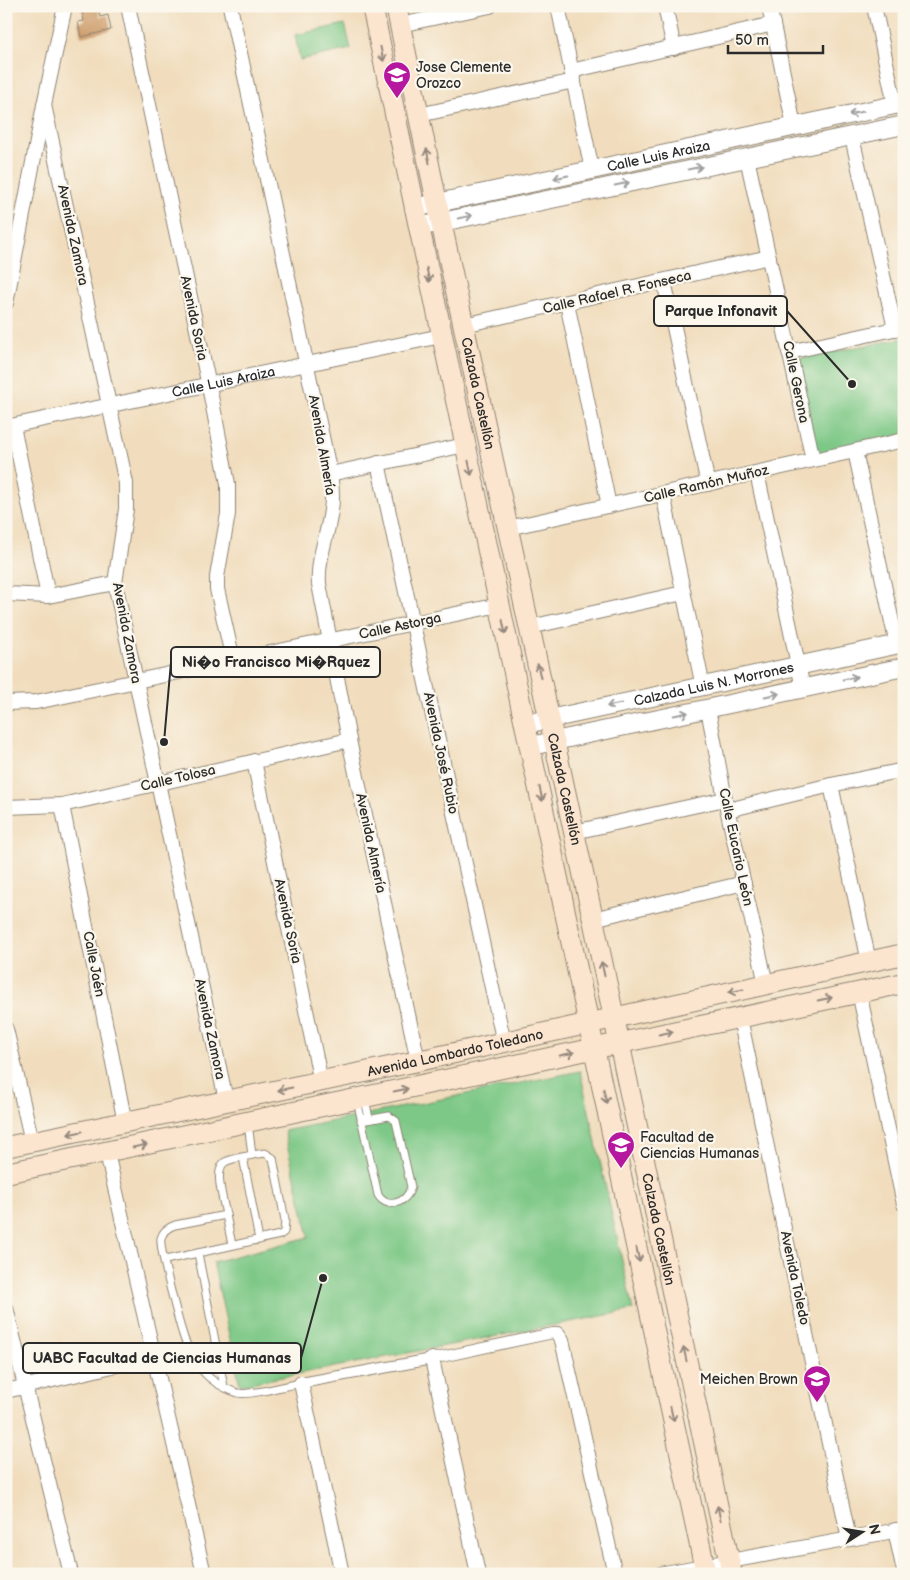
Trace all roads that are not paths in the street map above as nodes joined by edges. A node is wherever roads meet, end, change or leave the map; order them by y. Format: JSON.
{"nodes":[{"id":1,"x":65,"y":6,"type":"edge"},
{"id":2,"x":128,"y":6,"type":"edge"},
{"id":3,"x":230,"y":6,"type":"edge"},
{"id":4,"x":372,"y":6,"type":"edge"},
{"id":5,"x":490,"y":6,"type":"edge"},
{"id":6,"x":558,"y":6,"type":"edge"},
{"id":7,"x":665,"y":6,"type":"edge"},
{"id":8,"x":769,"y":6,"type":"edge"},
{"id":9,"x":874,"y":6,"type":"edge"},
{"id":10,"x":398,"y":16,"type":"edge"},
{"id":11,"x":774,"y":24,"type":"junction"},
{"id":12,"x":674,"y":48,"type":"junction"},
{"id":13,"x":572,"y":76,"type":"junction"},
{"id":14,"x":900,"y":104,"type":"edge"},
{"id":15,"x":44,"y":105,"type":"junction"},
{"id":16,"x":419,"y":115,"type":"junction"},
{"id":17,"x":904,"y":125,"type":"edge"},
{"id":18,"x":794,"y":126,"type":"junction"},
{"id":19,"x":852,"y":137,"type":"junction"},
{"id":20,"x":747,"y":158,"type":"junction"},
{"id":21,"x":643,"y":159,"type":"junction"},
{"id":22,"x":592,"y":170,"type":"junction"},
{"id":23,"x":648,"y":178,"type":"junction"},
{"id":24,"x":439,"y":213,"type":"junction"},
{"id":25,"x":416,"y":218,"type":"junction"},
{"id":26,"x":769,"y":257,"type":"junction"},
{"id":27,"x":664,"y":281,"type":"junction"},
{"id":28,"x":6,"y":303,"type":"edge"},
{"id":29,"x":567,"y":303,"type":"junction"},
{"id":30,"x":464,"y":325,"type":"junction"},
{"id":31,"x":899,"y":328,"type":"edge"},
{"id":32,"x":441,"y":336,"type":"junction"},
{"id":33,"x":789,"y":352,"type":"junction"},
{"id":34,"x":306,"y":365,"type":"junction"},
{"id":35,"x":209,"y":386,"type":"junction"},
{"id":36,"x":110,"y":406,"type":"junction"},
{"id":37,"x":10,"y":427,"type":"edge"},
{"id":38,"x":904,"y":440,"type":"edge"},
{"id":39,"x":465,"y":445,"type":"junction"},
{"id":40,"x":855,"y":451,"type":"junction"},
{"id":41,"x":813,"y":460,"type":"junction"},
{"id":42,"x":378,"y":463,"type":"junction"},
{"id":43,"x":757,"y":473,"type":"junction"},
{"id":44,"x":330,"y":474,"type":"junction"},
{"id":45,"x":708,"y":484,"type":"junction"},
{"id":46,"x":663,"y":494,"type":"junction"},
{"id":47,"x":609,"y":506,"type":"junction"},
{"id":48,"x":508,"y":528,"type":"junction"},
{"id":49,"x":115,"y":583,"type":"junction"},
{"id":50,"x":683,"y":593,"type":"junction"},
{"id":51,"x":6,"y":594,"type":"edge"},
{"id":52,"x":48,"y":596,"type":"junction"},
{"id":53,"x":500,"y":605,"type":"junction"},
{"id":54,"x":413,"y":624,"type":"junction"},
{"id":55,"x":530,"y":627,"type":"junction"},
{"id":56,"x":328,"y":640,"type":"junction"},
{"id":57,"x":900,"y":644,"type":"edge"},
{"id":58,"x":233,"y":660,"type":"junction"},
{"id":59,"x":798,"y":666,"type":"junction"},
{"id":60,"x":904,"y":667,"type":"edge"},
{"id":61,"x":136,"y":682,"type":"junction"},
{"id":62,"x":703,"y":687,"type":"junction"},
{"id":63,"x":803,"y":688,"type":"junction"},
{"id":64,"x":6,"y":703,"type":"edge"},
{"id":65,"x":708,"y":708,"type":"junction"},
{"id":66,"x":550,"y":718,"type":"junction"},
{"id":67,"x":526,"y":724,"type":"junction"},
{"id":68,"x":349,"y":740,"type":"junction"},
{"id":69,"x":554,"y":741,"type":"junction"},
{"id":70,"x":531,"y":746,"type":"junction"},
{"id":71,"x":254,"y":761,"type":"junction"},
{"id":72,"x":904,"y":770,"type":"edge"},
{"id":73,"x":158,"y":783,"type":"junction"},
{"id":74,"x":831,"y":785,"type":"junction"},
{"id":75,"x":727,"y":804,"type":"junction"},
{"id":76,"x":62,"y":805,"type":"junction"},
{"id":77,"x":6,"y":807,"type":"edge"},
{"id":78,"x":574,"y":832,"type":"junction"},
{"id":79,"x":744,"y":883,"type":"junction"},
{"id":80,"x":593,"y":919,"type":"junction"},
{"id":81,"x":904,"y":954,"type":"edge"},
{"id":82,"x":869,"y":962,"type":"junction"},
{"id":83,"x":904,"y":983,"type":"edge"},
{"id":84,"x":766,"y":984,"type":"junction"},
{"id":85,"x":859,"y":992,"type":"junction"},
{"id":86,"x":613,"y":1017,"type":"junction"},
{"id":87,"x":740,"y":1018,"type":"junction"},
{"id":88,"x":590,"y":1023,"type":"junction"},
{"id":89,"x":6,"y":1029,"type":"edge"},
{"id":90,"x":504,"y":1043,"type":"junction"},
{"id":91,"x":619,"y":1043,"type":"junction"},
{"id":92,"x":595,"y":1048,"type":"junction"},
{"id":93,"x":418,"y":1061,"type":"junction"},
{"id":94,"x":321,"y":1082,"type":"junction"},
{"id":95,"x":361,"y":1099,"type":"junction"},
{"id":96,"x":226,"y":1100,"type":"junction"},
{"id":97,"x":171,"y":1114,"type":"junction"},
{"id":98,"x":369,"y":1119,"type":"junction"},
{"id":99,"x":361,"y":1121,"type":"junction"},
{"id":100,"x":125,"y":1123,"type":"junction"},
{"id":101,"x":248,"y":1123,"type":"junction"},
{"id":102,"x":32,"y":1142,"type":"junction"},
{"id":103,"x":6,"y":1147,"type":"edge"},
{"id":104,"x":108,"y":1153,"type":"junction"},
{"id":105,"x":252,"y":1155,"type":"junction"},
{"id":106,"x":243,"y":1157,"type":"junction"},
{"id":107,"x":6,"y":1173,"type":"edge"},
{"id":108,"x":904,"y":1204,"type":"edge"},
{"id":109,"x":226,"y":1215,"type":"junction"},
{"id":110,"x":260,"y":1240,"type":"junction"},
{"id":111,"x":232,"y":1245,"type":"junction"},
{"id":112,"x":198,"y":1253,"type":"junction"},
{"id":113,"x":165,"y":1260,"type":"junction"},
{"id":114,"x":6,"y":1308,"type":"edge"},
{"id":115,"x":558,"y":1334,"type":"joint"},
{"id":116,"x":155,"y":1356,"type":"junction"},
{"id":117,"x":432,"y":1358,"type":"junction"},
{"id":118,"x":302,"y":1383,"type":"junction"},
{"id":119,"x":25,"y":1387,"type":"junction"},
{"id":120,"x":224,"y":1387,"type":"junction"},
{"id":121,"x":6,"y":1391,"type":"edge"},
{"id":122,"x":899,"y":1530,"type":"edge"},
{"id":123,"x":849,"y":1539,"type":"junction"},
{"id":124,"x":730,"y":1567,"type":"edge"},
{"id":125,"x":705,"y":1570,"type":"edge"},
{"id":126,"x":904,"y":1571,"type":"edge"},
{"id":127,"x":71,"y":1574,"type":"edge"},
{"id":128,"x":204,"y":1574,"type":"edge"},
{"id":129,"x":342,"y":1574,"type":"edge"},
{"id":130,"x":478,"y":1574,"type":"edge"},
{"id":131,"x":615,"y":1574,"type":"edge"},
{"id":132,"x":660,"y":1574,"type":"edge"}],
"edges":[{"from":1,"to":15,"type":"street"},
{"from":2,"to":35,"type":"street","name":"Avenida Soria"},
{"from":3,"to":34,"type":"street","name":"Avenida Almería"},
{"from":4,"to":25,"type":"main road","name":"Calzada Castellón","one_way":true},
{"from":5,"to":10,"type":"street"},
{"from":6,"to":13,"type":"street"},
{"from":7,"to":12,"type":"street"},
{"from":8,"to":11,"type":"street"},
{"from":9,"to":14,"type":"street"},
{"from":10,"to":16,"type":"main road","name":"Calzada Castellón"},
{"from":11,"to":12,"type":"street"},
{"from":11,"to":18,"type":"street"},
{"from":12,"to":13,"type":"street"},
{"from":13,"to":16,"type":"street"},
{"from":13,"to":22,"type":"street"},
{"from":14,"to":18,"type":"street","name":"Calle Luis Araiza","one_way":true},
{"from":15,"to":28,"type":"street"},
{"from":15,"to":36,"type":"street","name":"Avenida Zamora"},
{"from":24,"to":16,"type":"main road","name":"Calzada Castellón","one_way":true},
{"from":17,"to":19,"type":"street","name":"Calle Luis Araiza"},
{"from":18,"to":21,"type":"street","name":"Calle Luis Araiza"},
{"from":19,"to":20,"type":"street","name":"Calle Luis Araiza"},
{"from":19,"to":31,"type":"street"},
{"from":23,"to":20,"type":"street","name":"Calle Luis Araiza","one_way":true},
{"from":20,"to":26,"type":"street","name":"Calle Gerona"},
{"from":21,"to":22,"type":"street","name":"Calle Luis Araiza"},
{"from":21,"to":23,"type":"street"},
{"from":22,"to":24,"type":"street","name":"Calle Luis Araiza","one_way":true},
{"from":24,"to":23,"type":"street","name":"Calle Luis Araiza","one_way":true},
{"from":24,"to":25,"type":"street","name":"Calle Luis Araiza"},
{"from":24,"to":30,"type":"main road","name":"Calzada Castellón"},
{"from":25,"to":32,"type":"main road","name":"Calzada Castellón","one_way":true},
{"from":26,"to":27,"type":"street","name":"Calle Rafael R. Fonseca"},
{"from":26,"to":33,"type":"street","name":"Calle Gerona"},
{"from":27,"to":29,"type":"street","name":"Calle Rafael R. Fonseca"},
{"from":27,"to":45,"type":"street"},
{"from":29,"to":30,"type":"street","name":"Calle Rafael R. Fonseca"},
{"from":29,"to":47,"type":"street"},
{"from":30,"to":48,"type":"main road","name":"Calzada Castellón"},
{"from":31,"to":33,"type":"street"},
{"from":32,"to":34,"type":"street","name":"Calle Luis Araiza"},
{"from":32,"to":39,"type":"main road","name":"Calzada Castellón"},
{"from":33,"to":41,"type":"street","name":"Calle Gerona"},
{"from":34,"to":35,"type":"street","name":"Calle Luis Araiza"},
{"from":34,"to":44,"type":"street","name":"Avenida Almería"},
{"from":35,"to":36,"type":"street","name":"Calle Luis Araiza"},
{"from":35,"to":58,"type":"street","name":"Avenida Soria"},
{"from":36,"to":37,"type":"street","name":"Calle Luis Araiza"},
{"from":36,"to":49,"type":"street","name":"Avenida Zamora"},
{"from":37,"to":52,"type":"street"},
{"from":38,"to":40,"type":"street","name":"Calle Ramón Muñoz"},
{"from":39,"to":42,"type":"street"},
{"from":39,"to":53,"type":"main road","name":"Calzada Castellón","one_way":true},
{"from":40,"to":41,"type":"street","name":"Calle Ramón Muñoz"},
{"from":40,"to":57,"type":"street"},
{"from":41,"to":43,"type":"street","name":"Calle Ramón Muñoz"},
{"from":42,"to":44,"type":"street"},
{"from":42,"to":54,"type":"street","name":"Avenida José Rubio"},
{"from":43,"to":45,"type":"street","name":"Calle Ramón Muñoz"},
{"from":43,"to":59,"type":"street"},
{"from":44,"to":56,"type":"street","name":"Avenida Almería"},
{"from":45,"to":46,"type":"street","name":"Calle Ramón Muñoz"},
{"from":46,"to":47,"type":"street","name":"Calle Ramón Muñoz"},
{"from":46,"to":50,"type":"street"},
{"from":47,"to":48,"type":"street","name":"Calle Ramón Muñoz"},
{"from":48,"to":55,"type":"main road","name":"Calzada Castellón"},
{"from":49,"to":52,"type":"street"},
{"from":49,"to":61,"type":"street","name":"Avenida Zamora"},
{"from":50,"to":55,"type":"street"},
{"from":50,"to":62,"type":"street"},
{"from":51,"to":52,"type":"street"},
{"from":53,"to":54,"type":"street","name":"Calle Astorga"},
{"from":53,"to":67,"type":"main road","name":"Calzada Castellón","one_way":true},
{"from":54,"to":56,"type":"street","name":"Calle Astorga"},
{"from":54,"to":90,"type":"street","name":"Avenida José Rubio"},
{"from":66,"to":55,"type":"main road","name":"Calzada Castellón","one_way":true},
{"from":56,"to":58,"type":"street","name":"Calle Astorga"},
{"from":56,"to":68,"type":"street","name":"Avenida Almería"},
{"from":57,"to":59,"type":"street","name":"Calzada Luis N. Morrones"},
{"from":58,"to":61,"type":"street","name":"Calle Astorga"},
{"from":59,"to":62,"type":"street","name":"Calzada Luis N. Morrones"},
{"from":59,"to":63,"type":"street"},
{"from":63,"to":60,"type":"street","name":"Calzada Luis N. Morrones","one_way":true},
{"from":61,"to":64,"type":"street","name":"Calle Astorga"},
{"from":61,"to":73,"type":"street","name":"Avenida Zamora"},
{"from":62,"to":66,"type":"street","name":"Calzada Luis N. Morrones","one_way":true},
{"from":65,"to":63,"type":"street","name":"Calzada Luis N. Morrones","one_way":true},
{"from":69,"to":65,"type":"street","name":"Calzada Luis N. Morrones","one_way":true},
{"from":65,"to":75,"type":"street","name":"Calle Eucario León"},
{"from":66,"to":67,"type":"street","name":"Calzada Luis N. Morrones"},
{"from":66,"to":69,"type":"main road","name":"Calzada Castellón"},
{"from":67,"to":70,"type":"main road","name":"Calzada Castellón"},
{"from":68,"to":71,"type":"street","name":"Calle Tolosa"},
{"from":68,"to":93,"type":"street","name":"Avenida Almería"},
{"from":69,"to":70,"type":"street","name":"Calzada Luis N. Morrones"},
{"from":69,"to":78,"type":"main road","name":"Calzada Castellón"},
{"from":70,"to":88,"type":"main road","name":"Calzada Castellón","one_way":true},
{"from":71,"to":73,"type":"street","name":"Calle Tolosa"},
{"from":71,"to":94,"type":"street","name":"Avenida Soria"},
{"from":72,"to":74,"type":"street"},
{"from":73,"to":76,"type":"street","name":"Calle Tolosa"},
{"from":73,"to":96,"type":"street","name":"Avenida Zamora"},
{"from":74,"to":75,"type":"street"},
{"from":74,"to":82,"type":"street"},
{"from":75,"to":78,"type":"street"},
{"from":75,"to":79,"type":"street","name":"Calle Eucario León"},
{"from":76,"to":77,"type":"street","name":"Calle Tolosa"},
{"from":76,"to":100,"type":"street","name":"Calle Jaén"},
{"from":78,"to":80,"type":"main road","name":"Calzada Castellón"},
{"from":79,"to":80,"type":"street"},
{"from":79,"to":84,"type":"street","name":"Calle Eucario León"},
{"from":86,"to":80,"type":"main road","name":"Calzada Castellón","one_way":true},
{"from":81,"to":82,"type":"main road","name":"Avenida Lombardo Toledano"},
{"from":82,"to":84,"type":"main road","name":"Avenida Lombardo Toledano"},
{"from":83,"to":85,"type":"main road","name":"Avenida Lombardo Toledano"},
{"from":84,"to":86,"type":"main road","name":"Avenida Lombardo Toledano","one_way":true},
{"from":87,"to":85,"type":"main road","name":"Avenida Lombardo Toledano","one_way":true},
{"from":85,"to":108,"type":"street"},
{"from":86,"to":88,"type":"main road","name":"Avenida Lombardo Toledano"},
{"from":86,"to":91,"type":"main road","name":"Calzada Castellón"},
{"from":91,"to":87,"type":"main road","name":"Avenida Lombardo Toledano","one_way":true},
{"from":87,"to":123,"type":"street","name":"Avenida Toledo"},
{"from":88,"to":90,"type":"main road","name":"Avenida Lombardo Toledano"},
{"from":88,"to":92,"type":"main road","name":"Calzada Castellón"},
{"from":89,"to":102,"type":"street"},
{"from":90,"to":93,"type":"main road","name":"Avenida Lombardo Toledano"},
{"from":91,"to":92,"type":"main road","name":"Avenida Lombardo Toledano"},
{"from":124,"to":91,"type":"main road","name":"Calzada Castellón","one_way":true},
{"from":95,"to":92,"type":"main road","name":"Avenida Lombardo Toledano","one_way":true},
{"from":92,"to":125,"type":"main road","name":"Calzada Castellón","one_way":true},
{"from":93,"to":94,"type":"main road","name":"Avenida Lombardo Toledano"},
{"from":93,"to":95,"type":"main road"},
{"from":94,"to":96,"type":"main road","name":"Avenida Lombardo Toledano","one_way":true},
{"from":94,"to":101,"type":"main road"},
{"from":95,"to":98,"type":"lane"},
{"from":95,"to":99,"type":"lane"},
{"from":95,"to":101,"type":"main road","name":"Avenida Lombardo Toledano"},
{"from":96,"to":97,"type":"main road","name":"Avenida Lombardo Toledano"},
{"from":97,"to":100,"type":"main road","name":"Avenida Lombardo Toledano"},
{"from":97,"to":104,"type":"main road"},
{"from":98,"to":99,"type":"lane"},
{"from":98,"to":99,"type":"lane"},
{"from":100,"to":102,"type":"main road","name":"Avenida Lombardo Toledano","one_way":true},
{"from":104,"to":101,"type":"main road","name":"Avenida Lombardo Toledano","one_way":true},
{"from":101,"to":105,"type":"lane"},
{"from":102,"to":103,"type":"main road","name":"Avenida Lombardo Toledano"},
{"from":104,"to":107,"type":"main road","name":"Avenida Lombardo Toledano"},
{"from":104,"to":116,"type":"street"},
{"from":105,"to":106,"type":"lane"},
{"from":105,"to":110,"type":"lane"},
{"from":106,"to":109,"type":"lane"},
{"from":106,"to":110,"type":"lane"},
{"from":109,"to":111,"type":"lane"},
{"from":109,"to":113,"type":"lane"},
{"from":110,"to":111,"type":"lane"},
{"from":111,"to":112,"type":"lane"},
{"from":112,"to":113,"type":"lane"},
{"from":112,"to":120,"type":"lane"},
{"from":113,"to":120,"type":"lane"},
{"from":114,"to":119,"type":"street"},
{"from":115,"to":117,"type":"street"},
{"from":115,"to":131,"type":"street"},
{"from":116,"to":119,"type":"street"},
{"from":116,"to":128,"type":"street"},
{"from":117,"to":118,"type":"street"},
{"from":117,"to":130,"type":"street"},
{"from":118,"to":120,"type":"lane"},
{"from":118,"to":129,"type":"street"},
{"from":119,"to":121,"type":"street"},
{"from":119,"to":127,"type":"street"},
{"from":122,"to":123,"type":"street"},
{"from":122,"to":126,"type":"street"},
{"from":123,"to":124,"type":"street"},
{"from":124,"to":125,"type":"street"},
{"from":125,"to":132,"type":"street"}]}
